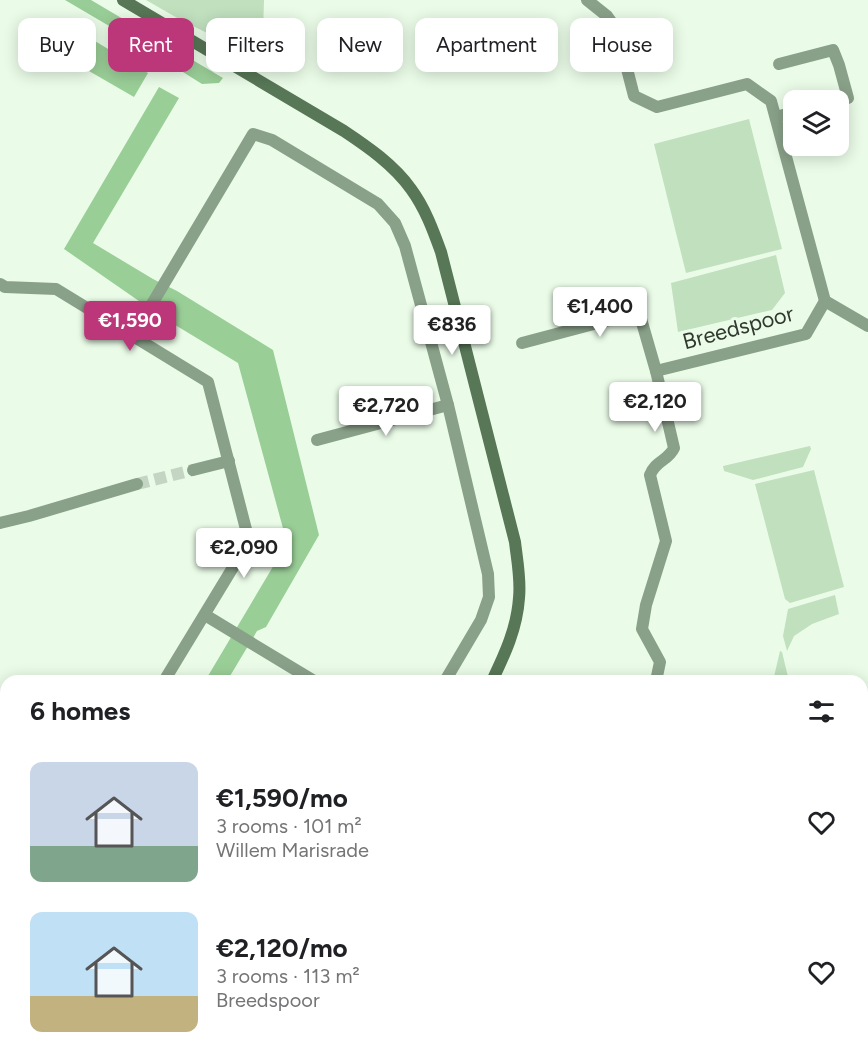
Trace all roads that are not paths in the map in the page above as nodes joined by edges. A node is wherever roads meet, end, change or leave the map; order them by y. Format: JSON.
{"nodes":[{"id":1,"x":123,"y":0,"type":"edge"},
{"id":2,"x":587,"y":0,"type":"edge"},
{"id":3,"x":779,"y":64,"type":"dead end"},
{"id":4,"x":846,"y":90,"type":"edge"},
{"id":5,"x":783,"y":115,"type":"edge"},
{"id":6,"x":776,"y":117,"type":"junction"},
{"id":7,"x":0,"y":284,"type":"edge"},
{"id":8,"x":825,"y":301,"type":"junction"},
{"id":9,"x":868,"y":326,"type":"edge"},
{"id":10,"x":133,"y":336,"type":"junction"},
{"id":11,"x":522,"y":343,"type":"dead end"},
{"id":12,"x":656,"y":371,"type":"junction"},
{"id":13,"x":448,"y":405,"type":"junction"},
{"id":14,"x":317,"y":440,"type":"dead end"},
{"id":15,"x":229,"y":461,"type":"junction"},
{"id":16,"x":193,"y":470,"type":"tunnel mouth"},
{"id":17,"x":137,"y":484,"type":"tunnel mouth"},
{"id":18,"x":0,"y":523,"type":"edge"},
{"id":19,"x":205,"y":615,"type":"junction"},
{"id":20,"x":168,"y":675,"type":"edge"},
{"id":21,"x":304,"y":675,"type":"edge"},
{"id":22,"x":448,"y":675,"type":"edge"},
{"id":23,"x":495,"y":675,"type":"edge"},
{"id":24,"x":657,"y":675,"type":"edge"}],
"edges":[{"from":1,"to":23,"type":"street"},
{"from":2,"to":6,"type":"street"},
{"from":3,"to":4,"type":"street"},
{"from":5,"to":6,"type":"street"},
{"from":6,"to":8,"type":"street"},
{"from":7,"to":10,"type":"street"},
{"from":8,"to":9,"type":"street"},
{"from":8,"to":12,"type":"street","name":"Breedspoor"},
{"from":10,"to":13,"type":"street"},
{"from":10,"to":15,"type":"street"},
{"from":11,"to":12,"type":"street"},
{"from":12,"to":24,"type":"street"},
{"from":13,"to":14,"type":"street"},
{"from":13,"to":22,"type":"street"},
{"from":15,"to":16,"type":"street"},
{"from":15,"to":19,"type":"street"},
{"from":17,"to":18,"type":"street"},
{"from":19,"to":20,"type":"street"},
{"from":19,"to":21,"type":"street"}]}
